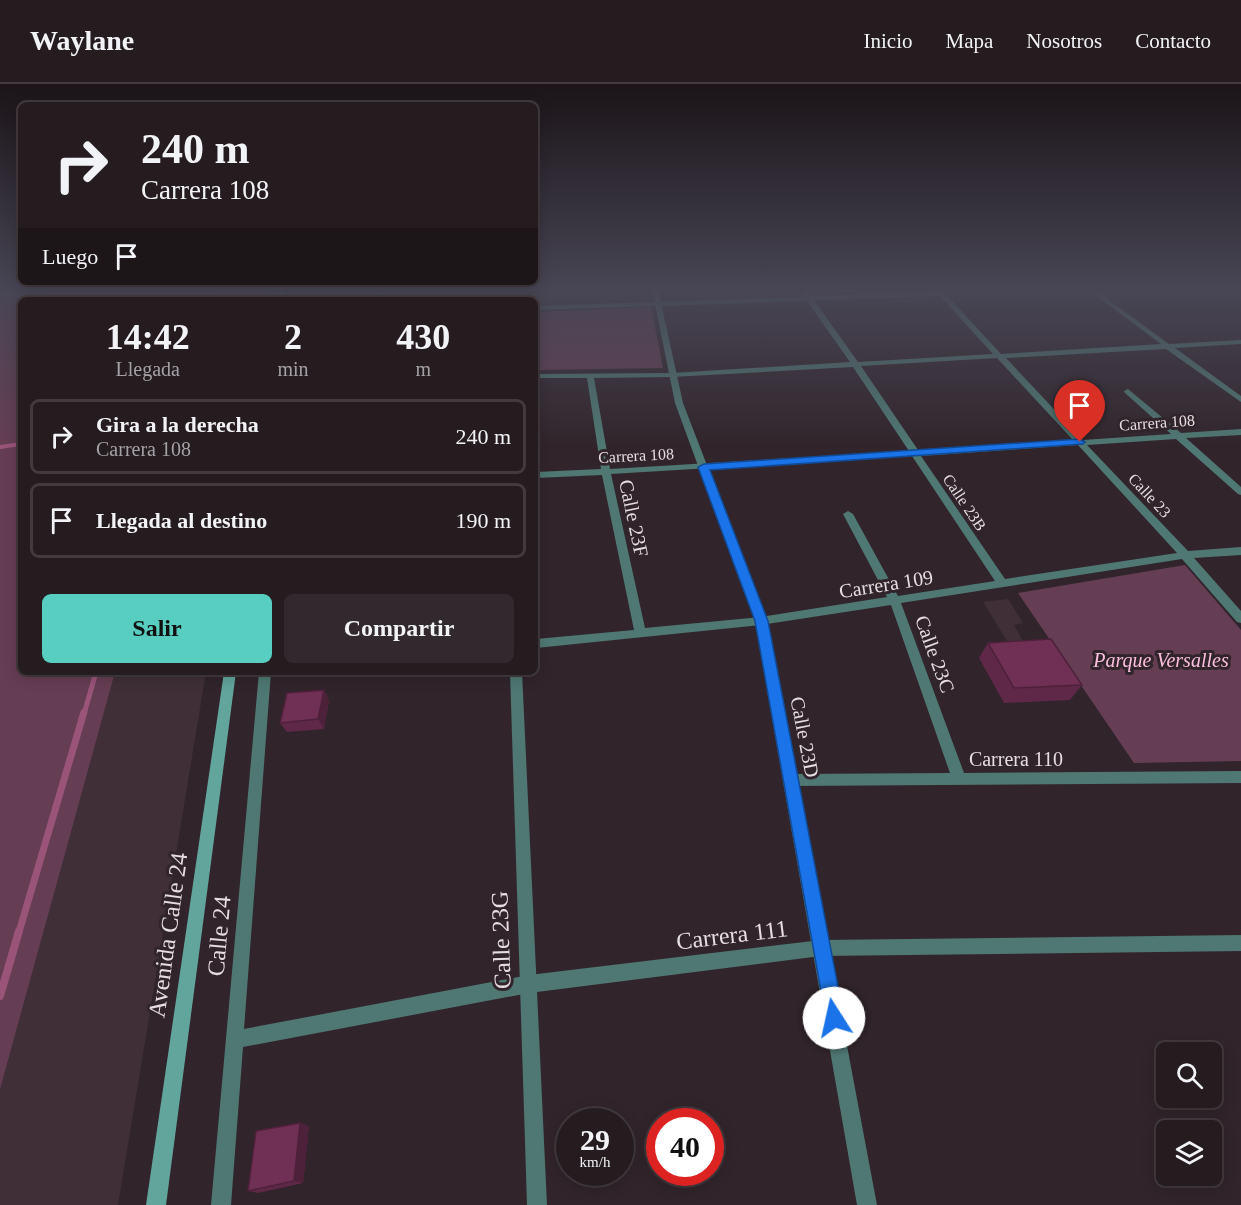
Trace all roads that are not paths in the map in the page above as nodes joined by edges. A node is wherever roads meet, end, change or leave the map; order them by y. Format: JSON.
{"nodes":[{"id":1,"x":665,"y":341,"type":"edge"},
{"id":2,"x":838,"y":341,"type":"edge"},
{"id":3,"x":986,"y":341,"type":"edge"},
{"id":4,"x":1161,"y":341,"type":"edge"},
{"id":5,"x":1241,"y":342,"type":"edge"},
{"id":6,"x":1166,"y":345,"type":"junction"},
{"id":7,"x":999,"y":355,"type":"junction"},
{"id":8,"x":854,"y":364,"type":"junction"},
{"id":9,"x":590,"y":375,"type":"junction"},
{"id":10,"x":672,"y":375,"type":"junction"},
{"id":11,"x":538,"y":376,"type":"edge"},
{"id":12,"x":1128,"y":391,"type":"dead end"},
{"id":13,"x":1241,"y":400,"type":"edge"},
{"id":14,"x":1241,"y":432,"type":"edge"},
{"id":15,"x":1179,"y":435,"type":"junction"},
{"id":16,"x":1080,"y":442,"type":"junction"},
{"id":17,"x":914,"y":453,"type":"junction"},
{"id":18,"x":704,"y":467,"type":"junction"},
{"id":19,"x":606,"y":472,"type":"junction"},
{"id":20,"x":538,"y":475,"type":"edge"},
{"id":21,"x":1241,"y":492,"type":"edge"},
{"id":22,"x":848,"y":514,"type":"dead end"},
{"id":23,"x":1241,"y":551,"type":"edge"},
{"id":24,"x":1185,"y":555,"type":"junction"},
{"id":25,"x":1002,"y":583,"type":"junction"},
{"id":26,"x":895,"y":601,"type":"junction"},
{"id":27,"x":1235,"y":604,"type":"edge"},
{"id":28,"x":1241,"y":619,"type":"edge"},
{"id":29,"x":761,"y":621,"type":"junction"},
{"id":30,"x":640,"y":632,"type":"junction"},
{"id":31,"x":538,"y":644,"type":"edge"},
{"id":32,"x":230,"y":675,"type":"edge"},
{"id":33,"x":266,"y":675,"type":"edge"},
{"id":34,"x":516,"y":675,"type":"edge"},
{"id":35,"x":1241,"y":777,"type":"edge"},
{"id":36,"x":959,"y":779,"type":"junction"},
{"id":37,"x":791,"y":780,"type":"junction"},
{"id":38,"x":1241,"y":943,"type":"edge"},
{"id":39,"x":821,"y":948,"type":"junction"},
{"id":40,"x":529,"y":984,"type":"junction"},
{"id":41,"x":234,"y":1040,"type":"junction"},
{"id":42,"x":156,"y":1205,"type":"edge"},
{"id":43,"x":221,"y":1205,"type":"edge"},
{"id":44,"x":537,"y":1205,"type":"edge"},
{"id":45,"x":867,"y":1205,"type":"edge"}],
"edges":[{"from":1,"to":10,"type":"street","name":"Calle 23D"},
{"from":2,"to":8,"type":"street","name":"Calle 23B"},
{"from":3,"to":7,"type":"street","name":"Calle 23"},
{"from":4,"to":6,"type":"street"},
{"from":5,"to":6,"type":"street"},
{"from":6,"to":7,"type":"street"},
{"from":6,"to":13,"type":"street"},
{"from":7,"to":8,"type":"street"},
{"from":7,"to":16,"type":"street","name":"Calle 23"},
{"from":8,"to":10,"type":"street"},
{"from":8,"to":17,"type":"street","name":"Calle 23B"},
{"from":9,"to":10,"type":"street"},
{"from":9,"to":11,"type":"street"},
{"from":9,"to":19,"type":"street","name":"Calle 23F"},
{"from":10,"to":18,"type":"street","name":"Calle 23D"},
{"from":12,"to":15,"type":"street"},
{"from":14,"to":15,"type":"street","name":"Carrera 108"},
{"from":15,"to":16,"type":"street","name":"Carrera 108"},
{"from":15,"to":21,"type":"street"},
{"from":16,"to":17,"type":"street","name":"Carrera 108"},
{"from":16,"to":24,"type":"street","name":"Calle 23"},
{"from":17,"to":18,"type":"street","name":"Carrera 108"},
{"from":17,"to":25,"type":"street","name":"Calle 23B"},
{"from":18,"to":19,"type":"street","name":"Carrera 108"},
{"from":18,"to":29,"type":"street","name":"Calle 23D"},
{"from":19,"to":20,"type":"street","name":"Carrera 108"},
{"from":19,"to":30,"type":"street","name":"Calle 23F"},
{"from":22,"to":26,"type":"street","name":"Calle 23C"},
{"from":23,"to":24,"type":"street","name":"Carrera 109"},
{"from":24,"to":25,"type":"street","name":"Carrera 109"},
{"from":24,"to":27,"type":"street","name":"Calle 23"},
{"from":25,"to":26,"type":"street","name":"Carrera 109"},
{"from":26,"to":29,"type":"street","name":"Carrera 109"},
{"from":26,"to":36,"type":"street","name":"Calle 23C"},
{"from":27,"to":28,"type":"street","name":"Calle 23"},
{"from":29,"to":30,"type":"street","name":"Carrera 109"},
{"from":29,"to":37,"type":"street","name":"Calle 23D"},
{"from":30,"to":31,"type":"street","name":"Carrera 109"},
{"from":32,"to":42,"type":"main road","name":"Avenida Calle 24"},
{"from":33,"to":41,"type":"street","name":"Calle 24"},
{"from":34,"to":40,"type":"street","name":"Calle 23G"},
{"from":35,"to":36,"type":"street","name":"Carrera 110"},
{"from":36,"to":37,"type":"street","name":"Carrera 110"},
{"from":37,"to":39,"type":"street","name":"Calle 23D"},
{"from":38,"to":39,"type":"street","name":"Carrera 111"},
{"from":39,"to":40,"type":"street","name":"Carrera 111"},
{"from":39,"to":45,"type":"street","name":"Calle 23D"},
{"from":40,"to":41,"type":"street","name":"Carrera 111"},
{"from":40,"to":44,"type":"street","name":"Calle 23G"},
{"from":41,"to":43,"type":"street","name":"Calle 24"}]}
